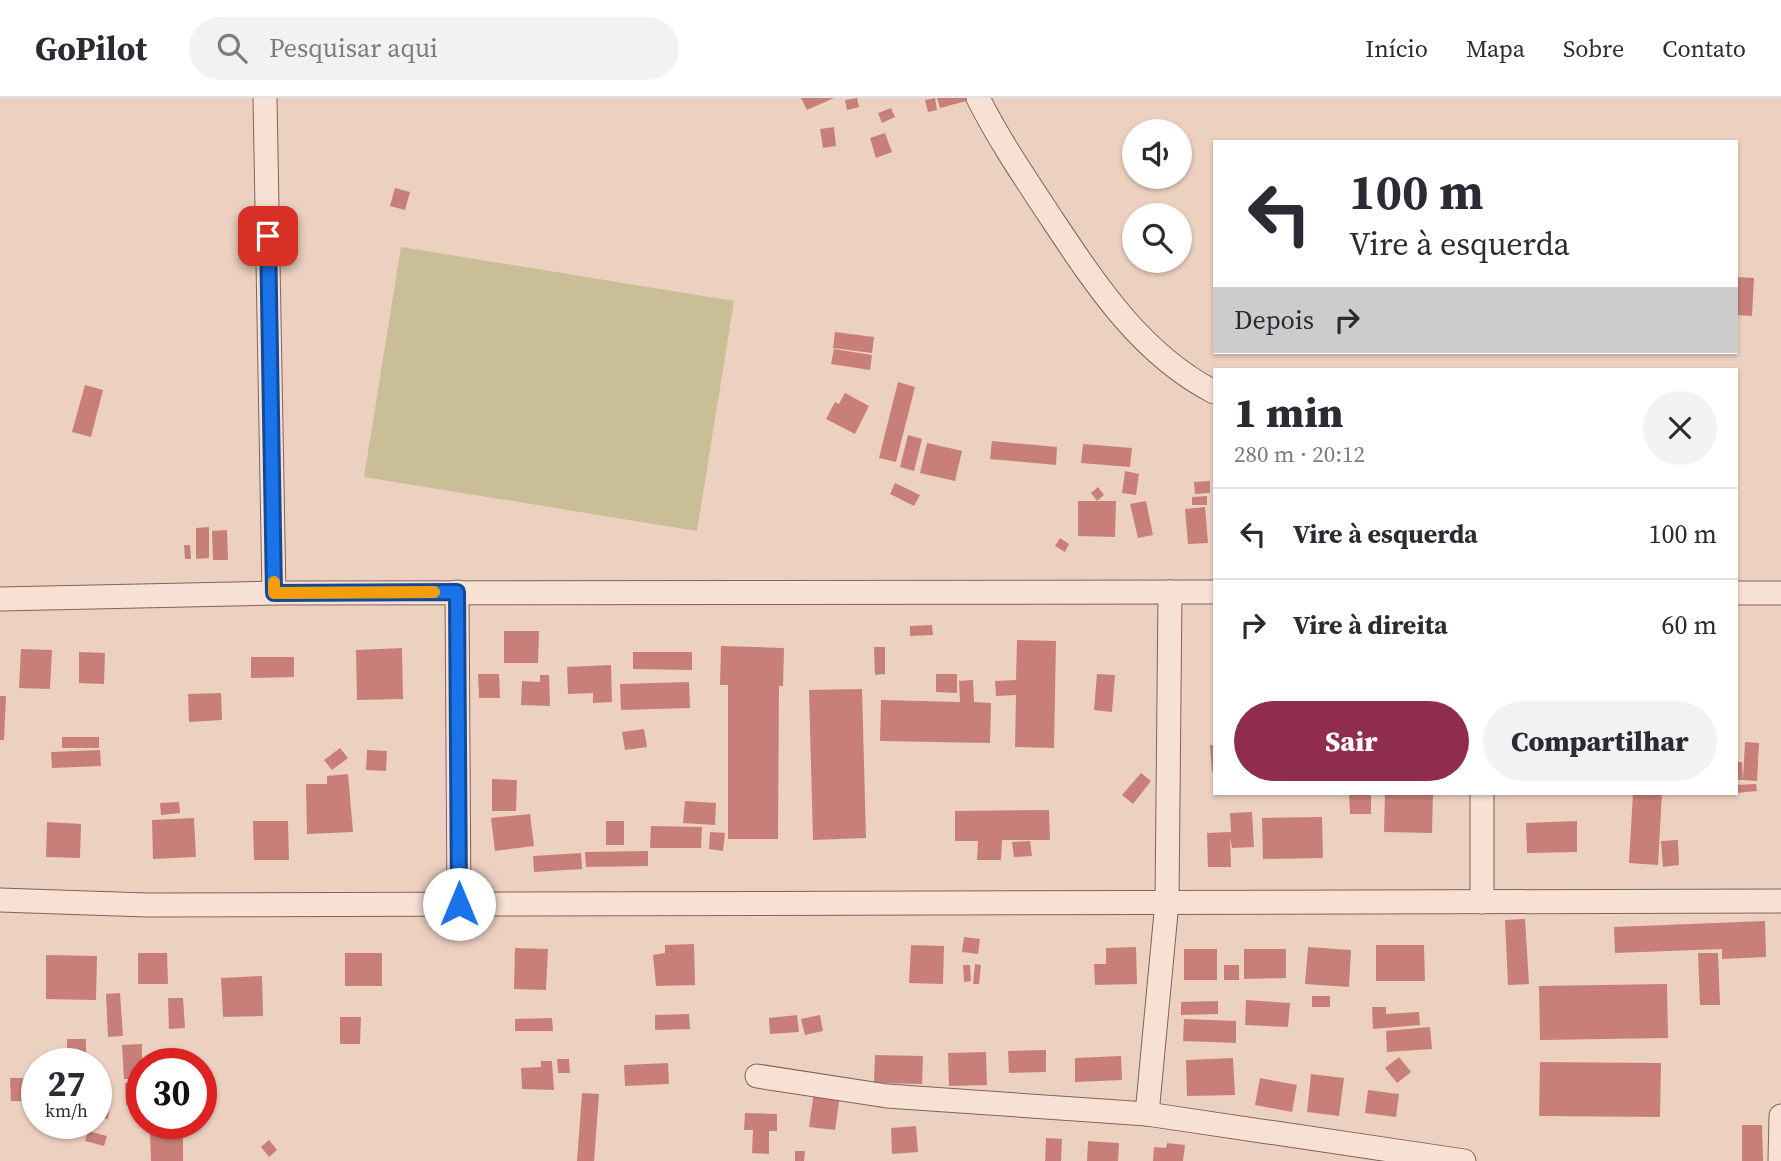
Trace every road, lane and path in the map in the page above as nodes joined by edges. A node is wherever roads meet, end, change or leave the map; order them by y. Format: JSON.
{"nodes":[{"id":1,"x":265,"y":98,"type":"edge"},
{"id":2,"x":978,"y":98,"type":"edge"},
{"id":3,"x":1213,"y":392,"type":"edge"},
{"id":4,"x":457,"y":592,"type":"junction"},
{"id":5,"x":1170,"y":592,"type":"junction"},
{"id":6,"x":1213,"y":592,"type":"edge"},
{"id":7,"x":274,"y":593,"type":"junction"},
{"id":8,"x":1738,"y":593,"type":"edge"},
{"id":9,"x":1781,"y":593,"type":"edge"},
{"id":10,"x":0,"y":599,"type":"edge"},
{"id":11,"x":1482,"y":795,"type":"edge"},
{"id":12,"x":0,"y":900,"type":"edge"},
{"id":13,"x":1781,"y":901,"type":"edge"},
{"id":14,"x":1167,"y":902,"type":"junction"},
{"id":15,"x":1482,"y":902,"type":"junction"},
{"id":16,"x":459,"y":904,"type":"junction"},
{"id":17,"x":757,"y":1076,"type":"dead end"},
{"id":18,"x":1147,"y":1114,"type":"junction"},
{"id":19,"x":1781,"y":1116,"type":"edge"},
{"id":20,"x":1464,"y":1161,"type":"edge"},
{"id":21,"x":1780,"y":1161,"type":"edge"}],
"edges":[{"from":1,"to":7,"type":"street"},
{"from":2,"to":3,"type":"street"},
{"from":4,"to":5,"type":"street"},
{"from":4,"to":7,"type":"street"},
{"from":4,"to":16,"type":"street"},
{"from":5,"to":6,"type":"street"},
{"from":5,"to":14,"type":"street"},
{"from":7,"to":10,"type":"street"},
{"from":8,"to":9,"type":"street"},
{"from":11,"to":15,"type":"street"},
{"from":12,"to":16,"type":"street"},
{"from":13,"to":15,"type":"street"},
{"from":14,"to":15,"type":"street"},
{"from":14,"to":16,"type":"street"},
{"from":14,"to":18,"type":"street"},
{"from":17,"to":18,"type":"street"},
{"from":18,"to":20,"type":"street"},
{"from":19,"to":21,"type":"street"}]}
